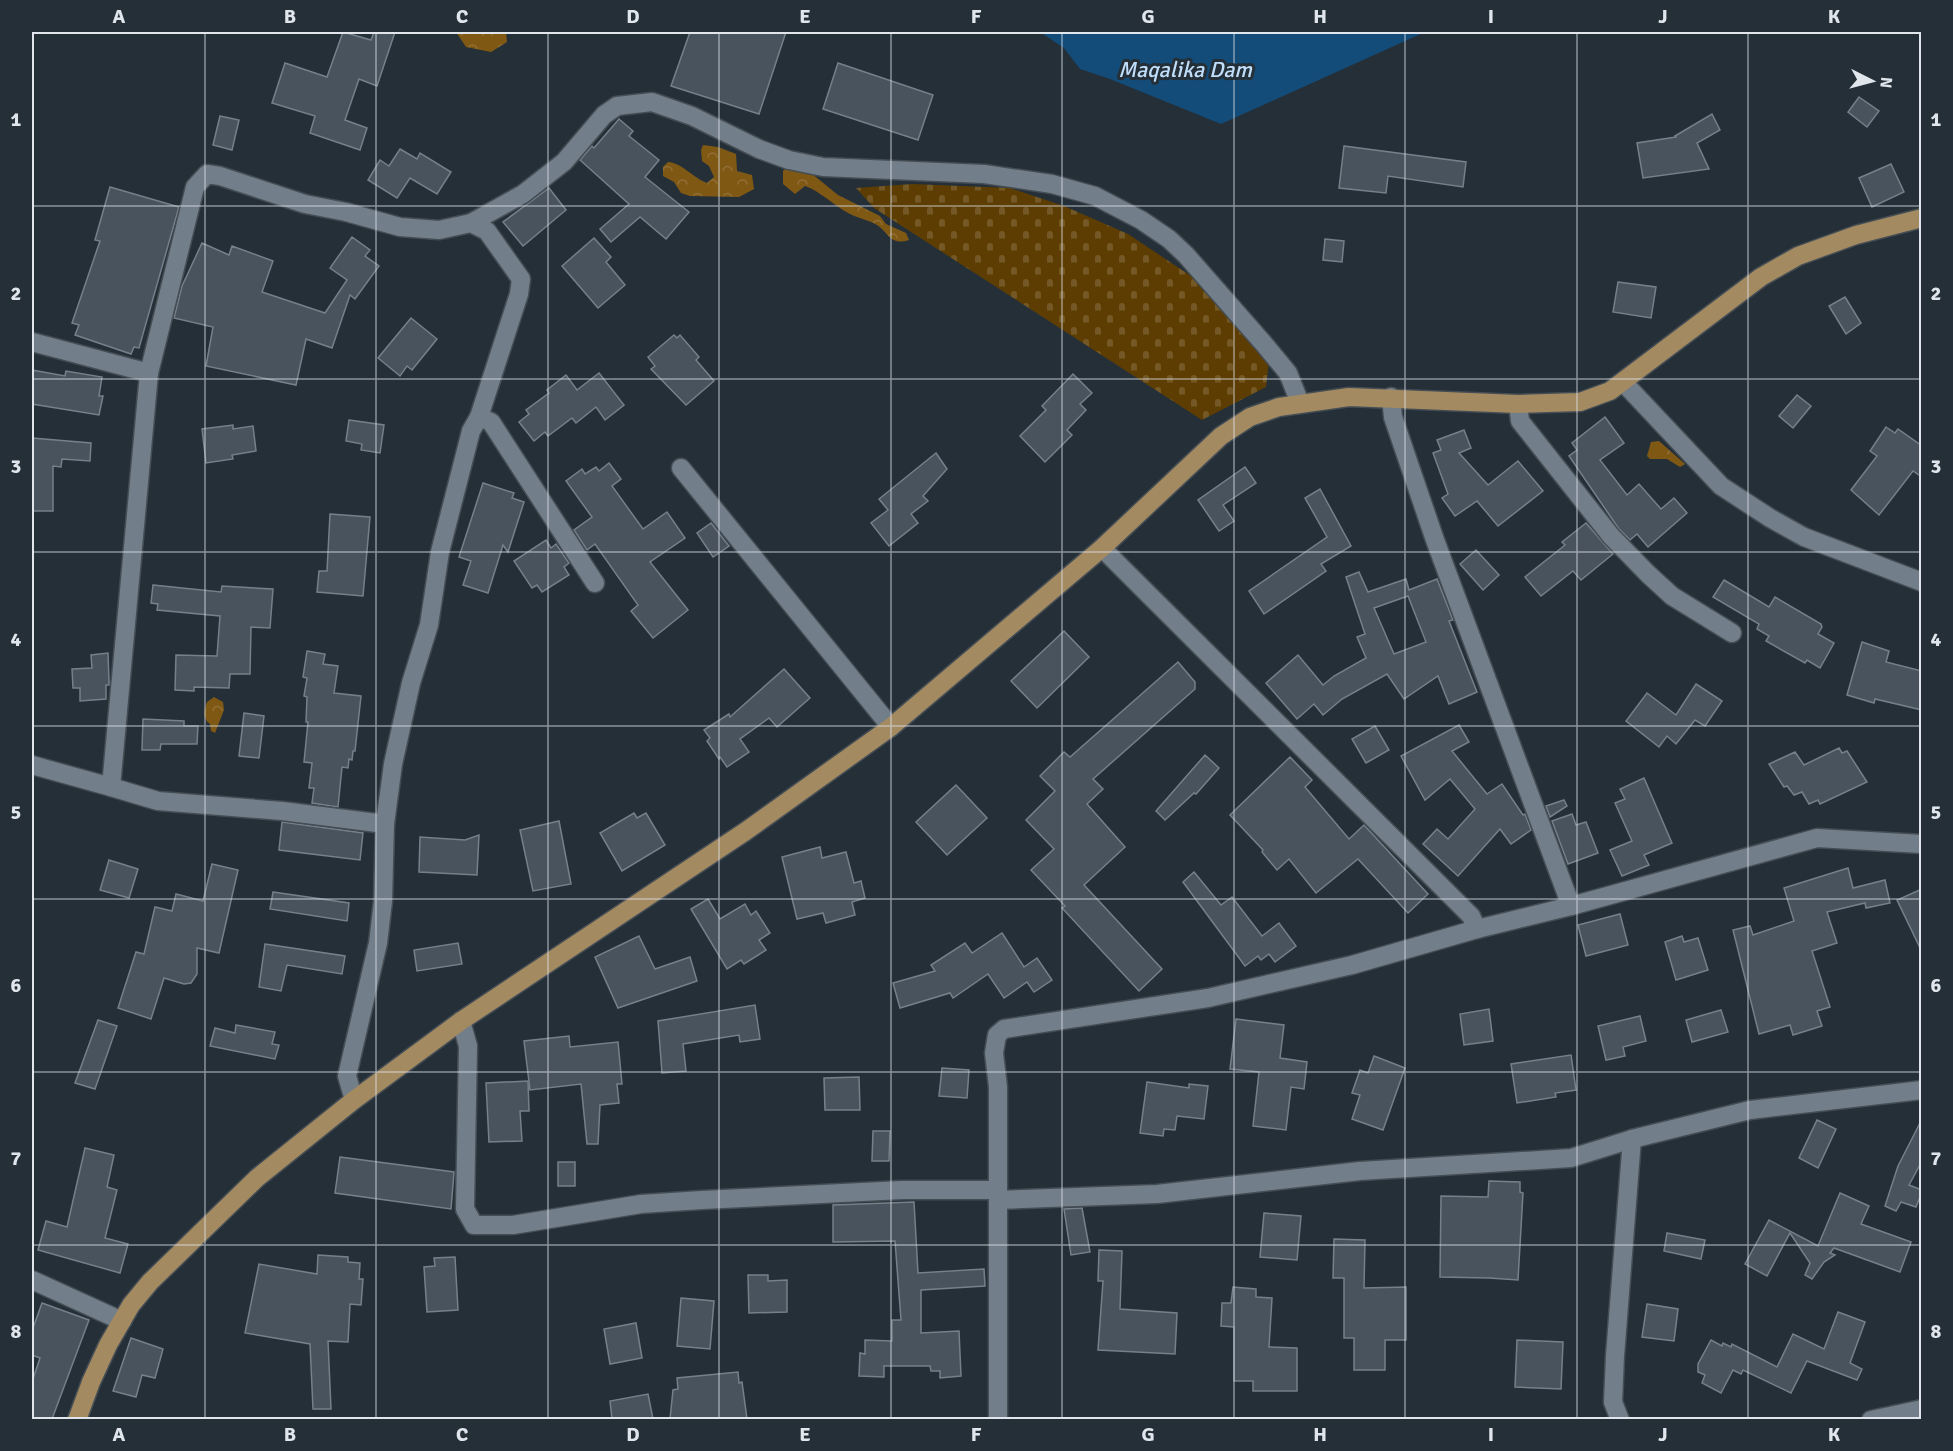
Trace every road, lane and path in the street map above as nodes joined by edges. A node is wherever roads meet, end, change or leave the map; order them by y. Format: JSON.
{"nodes":[{"id":1,"x":1922,"y":218,"type":"edge"},
{"id":2,"x":471,"y":223,"type":"junction"},
{"id":3,"x":32,"y":342,"type":"edge"},
{"id":4,"x":148,"y":373,"type":"junction"},
{"id":5,"x":1623,"y":382,"type":"junction"},
{"id":6,"x":1390,"y":398,"type":"junction"},
{"id":7,"x":1300,"y":403,"type":"junction"},
{"id":8,"x":1518,"y":404,"type":"junction"},
{"id":9,"x":479,"y":417,"type":"junction"},
{"id":10,"x":681,"y":468,"type":"dead end"},
{"id":11,"x":1102,"y":548,"type":"junction"},
{"id":12,"x":1922,"y":582,"type":"edge"},
{"id":13,"x":595,"y":583,"type":"dead end"},
{"id":14,"x":1732,"y":633,"type":"dead end"},
{"id":15,"x":891,"y":727,"type":"junction"},
{"id":16,"x":32,"y":765,"type":"edge"},
{"id":17,"x":111,"y":787,"type":"junction"},
{"id":18,"x":385,"y":824,"type":"junction"},
{"id":19,"x":1922,"y":844,"type":"edge"},
{"id":20,"x":1570,"y":906,"type":"junction"},
{"id":21,"x":1477,"y":929,"type":"junction"},
{"id":22,"x":461,"y":1022,"type":"junction"},
{"id":23,"x":1922,"y":1090,"type":"edge"},
{"id":24,"x":354,"y":1101,"type":"junction"},
{"id":25,"x":1632,"y":1139,"type":"junction"},
{"id":26,"x":998,"y":1195,"type":"junction"},
{"id":27,"x":32,"y":1280,"type":"edge"},
{"id":28,"x":122,"y":1321,"type":"junction"},
{"id":29,"x":1922,"y":1409,"type":"edge"},
{"id":30,"x":77,"y":1419,"type":"edge"},
{"id":31,"x":998,"y":1419,"type":"edge"},
{"id":32,"x":1620,"y":1419,"type":"edge"},
{"id":33,"x":1871,"y":1419,"type":"edge"}],
"edges":[{"from":1,"to":5,"type":"main road"},
{"from":2,"to":4,"type":"street"},
{"from":2,"to":7,"type":"street"},
{"from":2,"to":9,"type":"street"},
{"from":3,"to":4,"type":"street"},
{"from":4,"to":17,"type":"street"},
{"from":5,"to":8,"type":"main road"},
{"from":5,"to":12,"type":"street"},
{"from":6,"to":7,"type":"main road"},
{"from":6,"to":8,"type":"main road"},
{"from":6,"to":20,"type":"street"},
{"from":7,"to":11,"type":"main road"},
{"from":8,"to":14,"type":"street"},
{"from":9,"to":13,"type":"street"},
{"from":9,"to":18,"type":"street"},
{"from":10,"to":15,"type":"street"},
{"from":11,"to":15,"type":"main road"},
{"from":11,"to":21,"type":"street"},
{"from":15,"to":22,"type":"main road"},
{"from":16,"to":17,"type":"street"},
{"from":17,"to":18,"type":"street"},
{"from":18,"to":24,"type":"street"},
{"from":19,"to":20,"type":"street"},
{"from":20,"to":21,"type":"street"},
{"from":21,"to":26,"type":"street"},
{"from":22,"to":24,"type":"main road"},
{"from":22,"to":26,"type":"street"},
{"from":23,"to":25,"type":"street"},
{"from":24,"to":28,"type":"main road"},
{"from":25,"to":26,"type":"street"},
{"from":25,"to":32,"type":"street"},
{"from":26,"to":31,"type":"street"},
{"from":27,"to":28,"type":"street"},
{"from":28,"to":30,"type":"main road"},
{"from":29,"to":33,"type":"street"}]}
